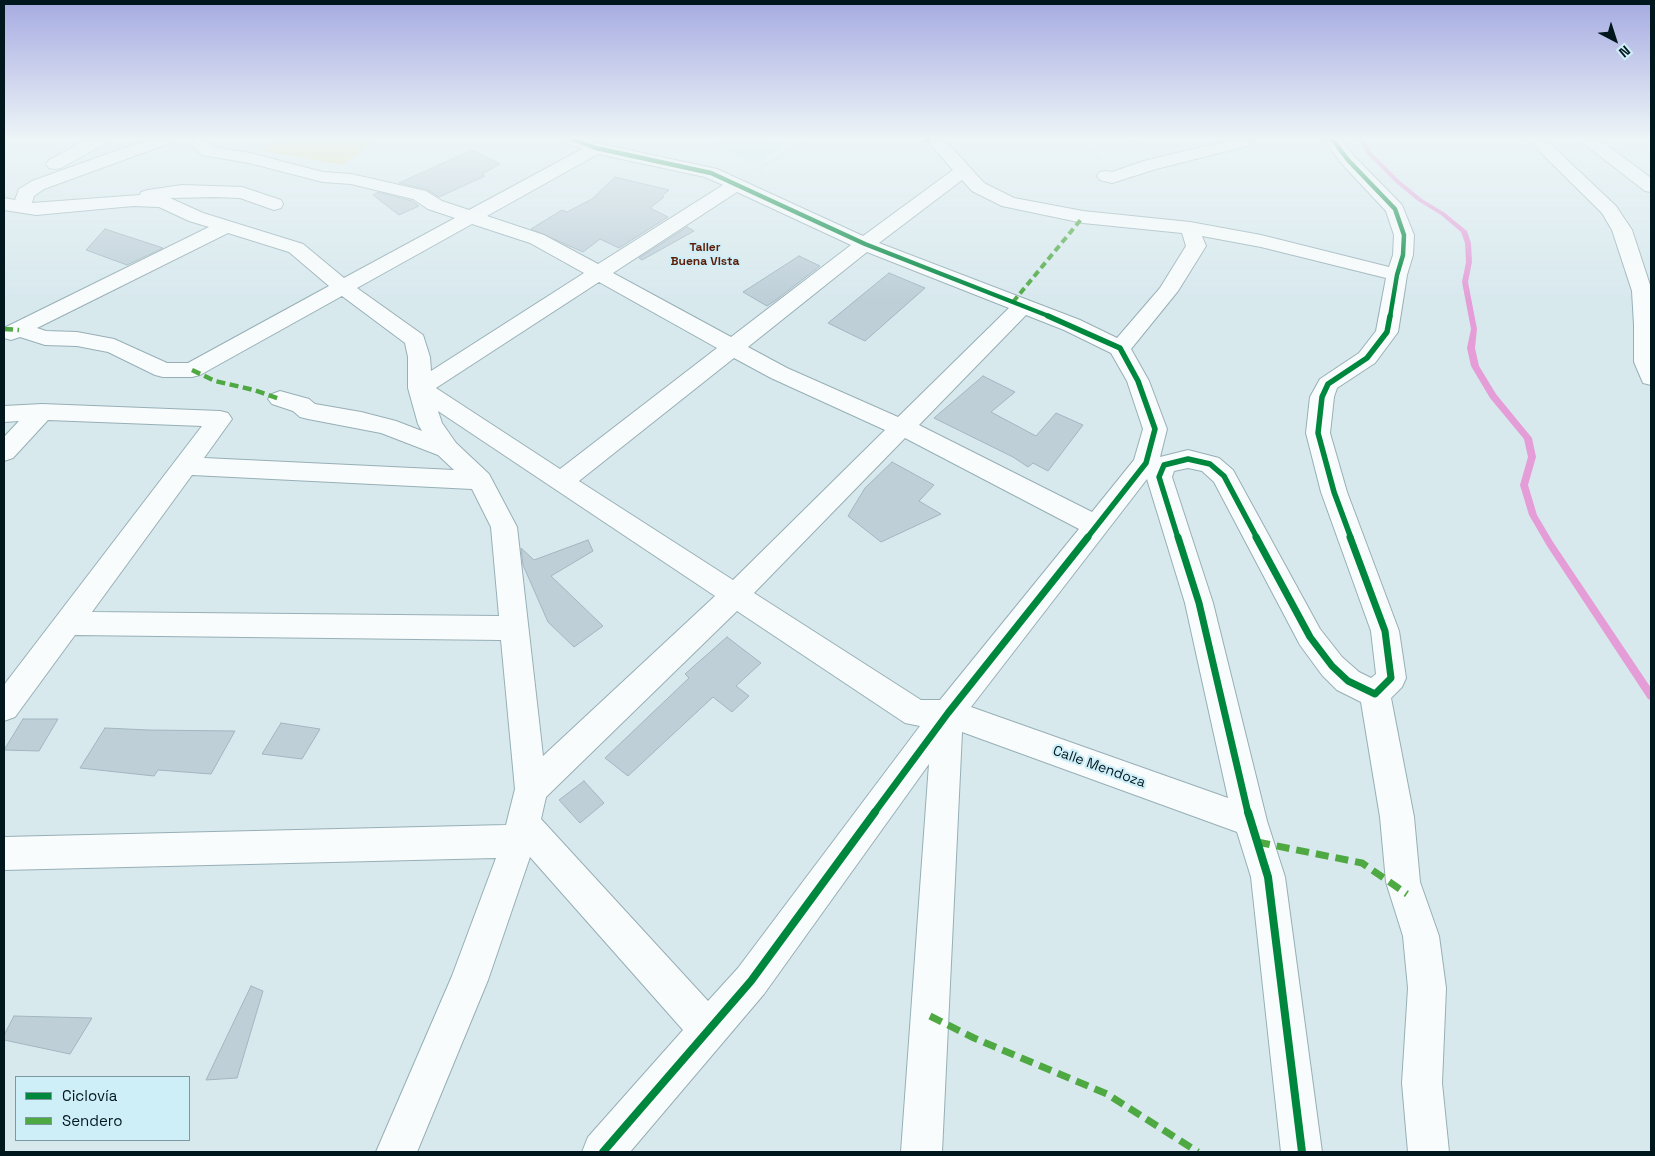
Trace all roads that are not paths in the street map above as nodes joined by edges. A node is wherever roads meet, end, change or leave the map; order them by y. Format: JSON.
{"nodes":[{"id":1,"x":26,"y":193,"type":"edge"},
{"id":2,"x":163,"y":193,"type":"edge"},
{"id":3,"x":241,"y":193,"type":"edge"},
{"id":4,"x":410,"y":193,"type":"edge"},
{"id":5,"x":514,"y":193,"type":"edge"},
{"id":6,"x":722,"y":193,"type":"edge"},
{"id":7,"x":755,"y":193,"type":"edge"},
{"id":8,"x":934,"y":193,"type":"edge"},
{"id":9,"x":991,"y":193,"type":"edge"},
{"id":10,"x":1380,"y":193,"type":"edge"},
{"id":11,"x":1591,"y":193,"type":"edge"},
{"id":12,"x":132,"y":200,"type":"junction"},
{"id":13,"x":13,"y":205,"type":"edge"},
{"id":14,"x":170,"y":206,"type":"junction"},
{"id":15,"x":470,"y":217,"type":"junction"},
{"id":16,"x":224,"y":227,"type":"junction"},
{"id":17,"x":1190,"y":228,"type":"junction"},
{"id":18,"x":865,"y":244,"type":"junction"},
{"id":19,"x":598,"y":272,"type":"junction"},
{"id":20,"x":1397,"y":275,"type":"junction"},
{"id":21,"x":342,"y":287,"type":"junction"},
{"id":22,"x":1023,"y":306,"type":"junction"},
{"id":23,"x":11,"y":333,"type":"edge"},
{"id":24,"x":734,"y":348,"type":"junction"},
{"id":25,"x":1120,"y":348,"type":"junction"},
{"id":26,"x":1651,"y":378,"type":"edge"},
{"id":27,"x":420,"y":388,"type":"junction"},
{"id":28,"x":280,"y":399,"type":"dead end"},
{"id":29,"x":42,"y":412,"type":"junction"},
{"id":30,"x":4,"y":414,"type":"edge"},
{"id":31,"x":901,"y":426,"type":"junction"},
{"id":32,"x":447,"y":449,"type":"junction"},
{"id":33,"x":4,"y":452,"type":"edge"},
{"id":34,"x":1157,"y":456,"type":"junction"},
{"id":35,"x":186,"y":466,"type":"junction"},
{"id":36,"x":480,"y":480,"type":"junction"},
{"id":37,"x":561,"y":482,"type":"junction"},
{"id":38,"x":1097,"y":526,"type":"junction"},
{"id":39,"x":735,"y":594,"type":"junction"},
{"id":40,"x":67,"y":623,"type":"junction"},
{"id":41,"x":514,"y":628,"type":"junction"},
{"id":42,"x":1375,"y":694,"type":"junction"},
{"id":43,"x":4,"y":708,"type":"edge"},
{"id":44,"x":948,"y":713,"type":"junction"},
{"id":45,"x":531,"y":789,"type":"junction"},
{"id":46,"x":1250,"y":821,"type":"junction"},
{"id":47,"x":521,"y":832,"type":"junction"},
{"id":48,"x":4,"y":854,"type":"edge"},
{"id":49,"x":709,"y":1030,"type":"junction"},
{"id":50,"x":396,"y":1152,"type":"edge"},
{"id":51,"x":603,"y":1152,"type":"edge"},
{"id":52,"x":922,"y":1152,"type":"edge"},
{"id":53,"x":1302,"y":1152,"type":"edge"},
{"id":54,"x":1429,"y":1152,"type":"edge"}],
"edges":[{"from":1,"to":13,"type":"street"},
{"from":2,"to":12,"type":"street"},
{"from":3,"to":14,"type":"street"},
{"from":4,"to":15,"type":"street"},
{"from":5,"to":15,"type":"street"},
{"from":6,"to":19,"type":"street"},
{"from":7,"to":18,"type":"street"},
{"from":8,"to":18,"type":"street"},
{"from":9,"to":17,"type":"street"},
{"from":10,"to":20,"type":"street"},
{"from":11,"to":26,"type":"street"},
{"from":12,"to":13,"type":"street"},
{"from":12,"to":14,"type":"street"},
{"from":14,"to":16,"type":"street"},
{"from":15,"to":19,"type":"street"},
{"from":15,"to":21,"type":"street"},
{"from":16,"to":21,"type":"street"},
{"from":16,"to":23,"type":"street"},
{"from":17,"to":20,"type":"street"},
{"from":17,"to":25,"type":"street"},
{"from":18,"to":22,"type":"street"},
{"from":18,"to":24,"type":"street"},
{"from":19,"to":24,"type":"street"},
{"from":19,"to":27,"type":"street"},
{"from":20,"to":42,"type":"street"},
{"from":21,"to":23,"type":"street"},
{"from":21,"to":27,"type":"street"},
{"from":22,"to":25,"type":"street"},
{"from":22,"to":31,"type":"street"},
{"from":24,"to":31,"type":"street"},
{"from":24,"to":37,"type":"street"},
{"from":25,"to":34,"type":"street"},
{"from":27,"to":32,"type":"street"},
{"from":27,"to":37,"type":"street","name":"Calle Mendoza"},
{"from":28,"to":32,"type":"street"},
{"from":29,"to":30,"type":"street"},
{"from":29,"to":33,"type":"street"},
{"from":29,"to":35,"type":"street"},
{"from":31,"to":38,"type":"street"},
{"from":31,"to":39,"type":"street"},
{"from":32,"to":36,"type":"street"},
{"from":34,"to":38,"type":"street"},
{"from":34,"to":42,"type":"street"},
{"from":34,"to":46,"type":"street"},
{"from":35,"to":36,"type":"street"},
{"from":35,"to":40,"type":"street"},
{"from":36,"to":41,"type":"street"},
{"from":37,"to":39,"type":"street","name":"Calle Mendoza"},
{"from":38,"to":44,"type":"street"},
{"from":39,"to":44,"type":"street","name":"Calle Mendoza"},
{"from":39,"to":45,"type":"street"},
{"from":40,"to":41,"type":"street"},
{"from":40,"to":43,"type":"street"},
{"from":41,"to":45,"type":"street"},
{"from":42,"to":54,"type":"street"},
{"from":44,"to":46,"type":"street","name":"Calle Mendoza"},
{"from":44,"to":49,"type":"street"},
{"from":44,"to":52,"type":"street"},
{"from":45,"to":47,"type":"street"},
{"from":46,"to":53,"type":"street"},
{"from":47,"to":48,"type":"street"},
{"from":47,"to":49,"type":"street"},
{"from":47,"to":50,"type":"street"},
{"from":49,"to":51,"type":"street"}]}
